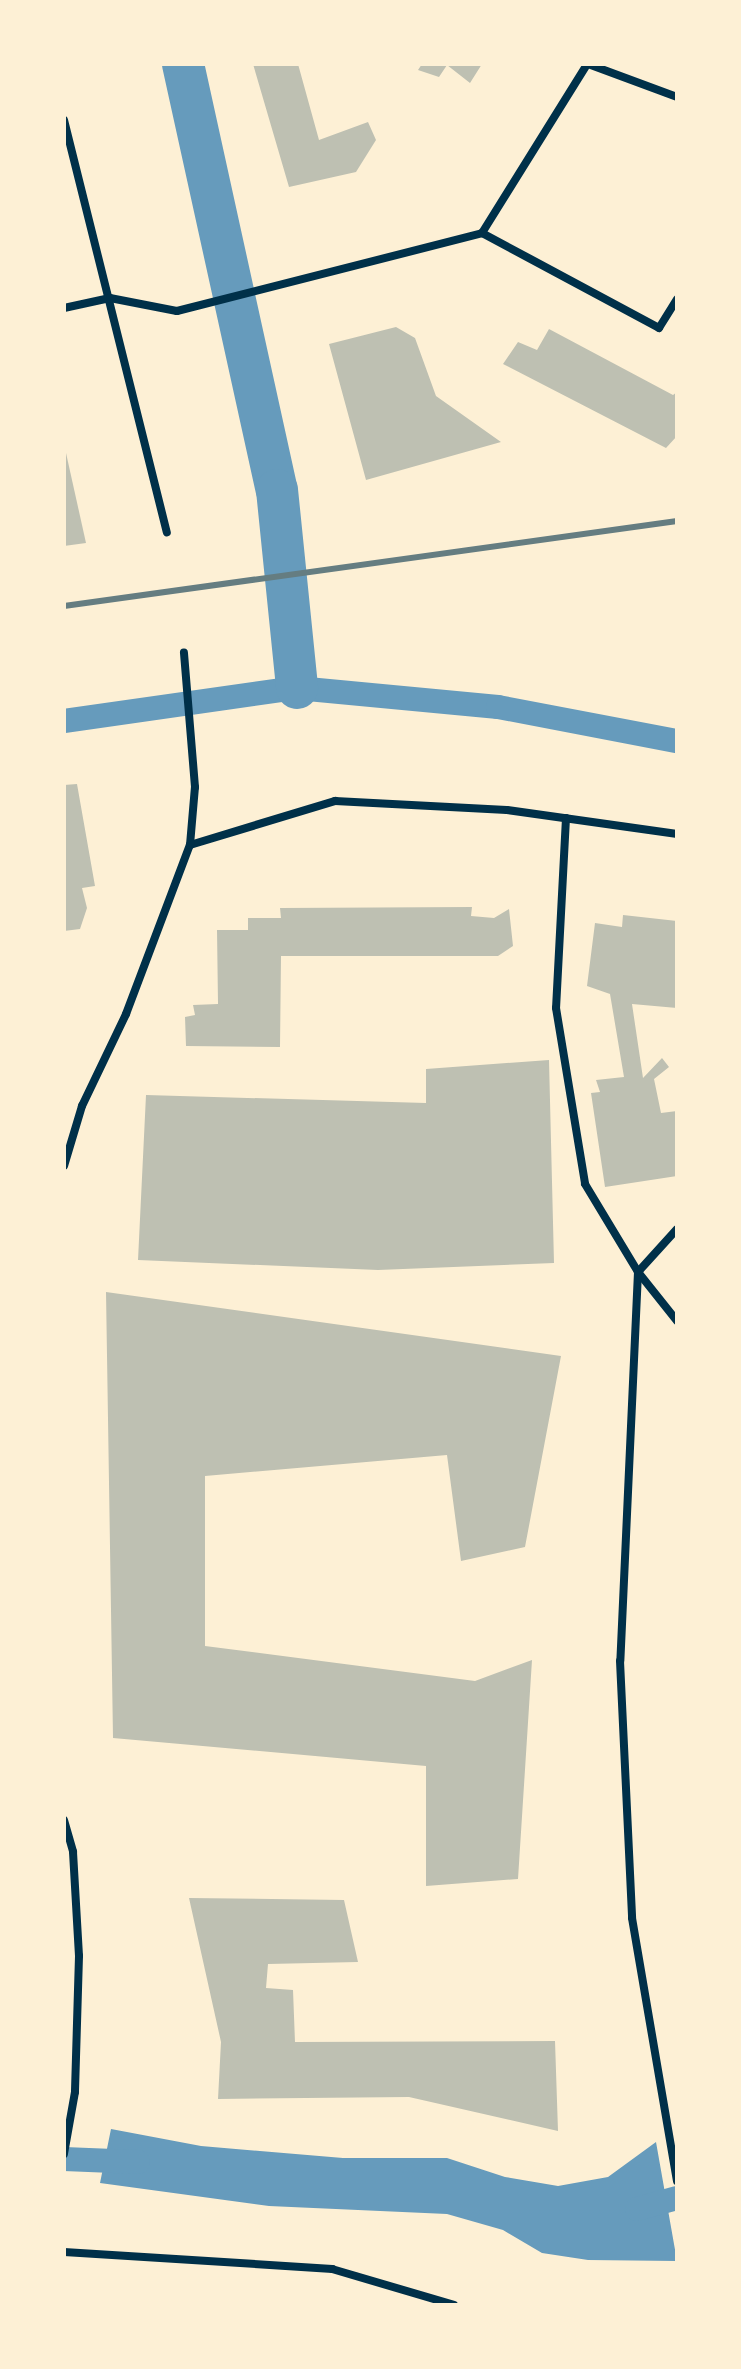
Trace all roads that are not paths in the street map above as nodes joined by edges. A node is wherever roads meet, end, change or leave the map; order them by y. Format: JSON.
{"nodes":[{"id":1,"x":588,"y":64,"type":"edge"},
{"id":2,"x":677,"y":97,"type":"edge"},
{"id":3,"x":64,"y":120,"type":"edge"},
{"id":4,"x":482,"y":233,"type":"junction"},
{"id":5,"x":110,"y":298,"type":"junction"},
{"id":6,"x":677,"y":299,"type":"edge"},
{"id":7,"x":64,"y":308,"type":"edge"},
{"id":8,"x":167,"y":532,"type":"dead end"},
{"id":9,"x":184,"y":652,"type":"dead end"},
{"id":10,"x":566,"y":818,"type":"junction"},
{"id":11,"x":677,"y":834,"type":"edge"},
{"id":12,"x":190,"y":845,"type":"junction"},
{"id":13,"x":64,"y":1166,"type":"edge"},
{"id":14,"x":677,"y":1229,"type":"edge"},
{"id":15,"x":638,"y":1272,"type":"junction"},
{"id":16,"x":677,"y":1321,"type":"edge"},
{"id":17,"x":64,"y":1820,"type":"edge"},
{"id":18,"x":64,"y":2154,"type":"edge"},
{"id":19,"x":677,"y":2181,"type":"edge"},
{"id":20,"x":64,"y":2252,"type":"edge"},
{"id":21,"x":454,"y":2305,"type":"edge"}],
"edges":[{"from":1,"to":2,"type":"street"},
{"from":1,"to":4,"type":"street"},
{"from":3,"to":5,"type":"street"},
{"from":4,"to":5,"type":"street"},
{"from":4,"to":6,"type":"street"},
{"from":5,"to":7,"type":"street"},
{"from":5,"to":8,"type":"street"},
{"from":9,"to":12,"type":"street"},
{"from":10,"to":11,"type":"street"},
{"from":10,"to":12,"type":"street"},
{"from":10,"to":15,"type":"street"},
{"from":12,"to":13,"type":"street"},
{"from":14,"to":15,"type":"street"},
{"from":15,"to":16,"type":"street"},
{"from":15,"to":19,"type":"street"},
{"from":17,"to":18,"type":"street"},
{"from":20,"to":21,"type":"street"}]}
